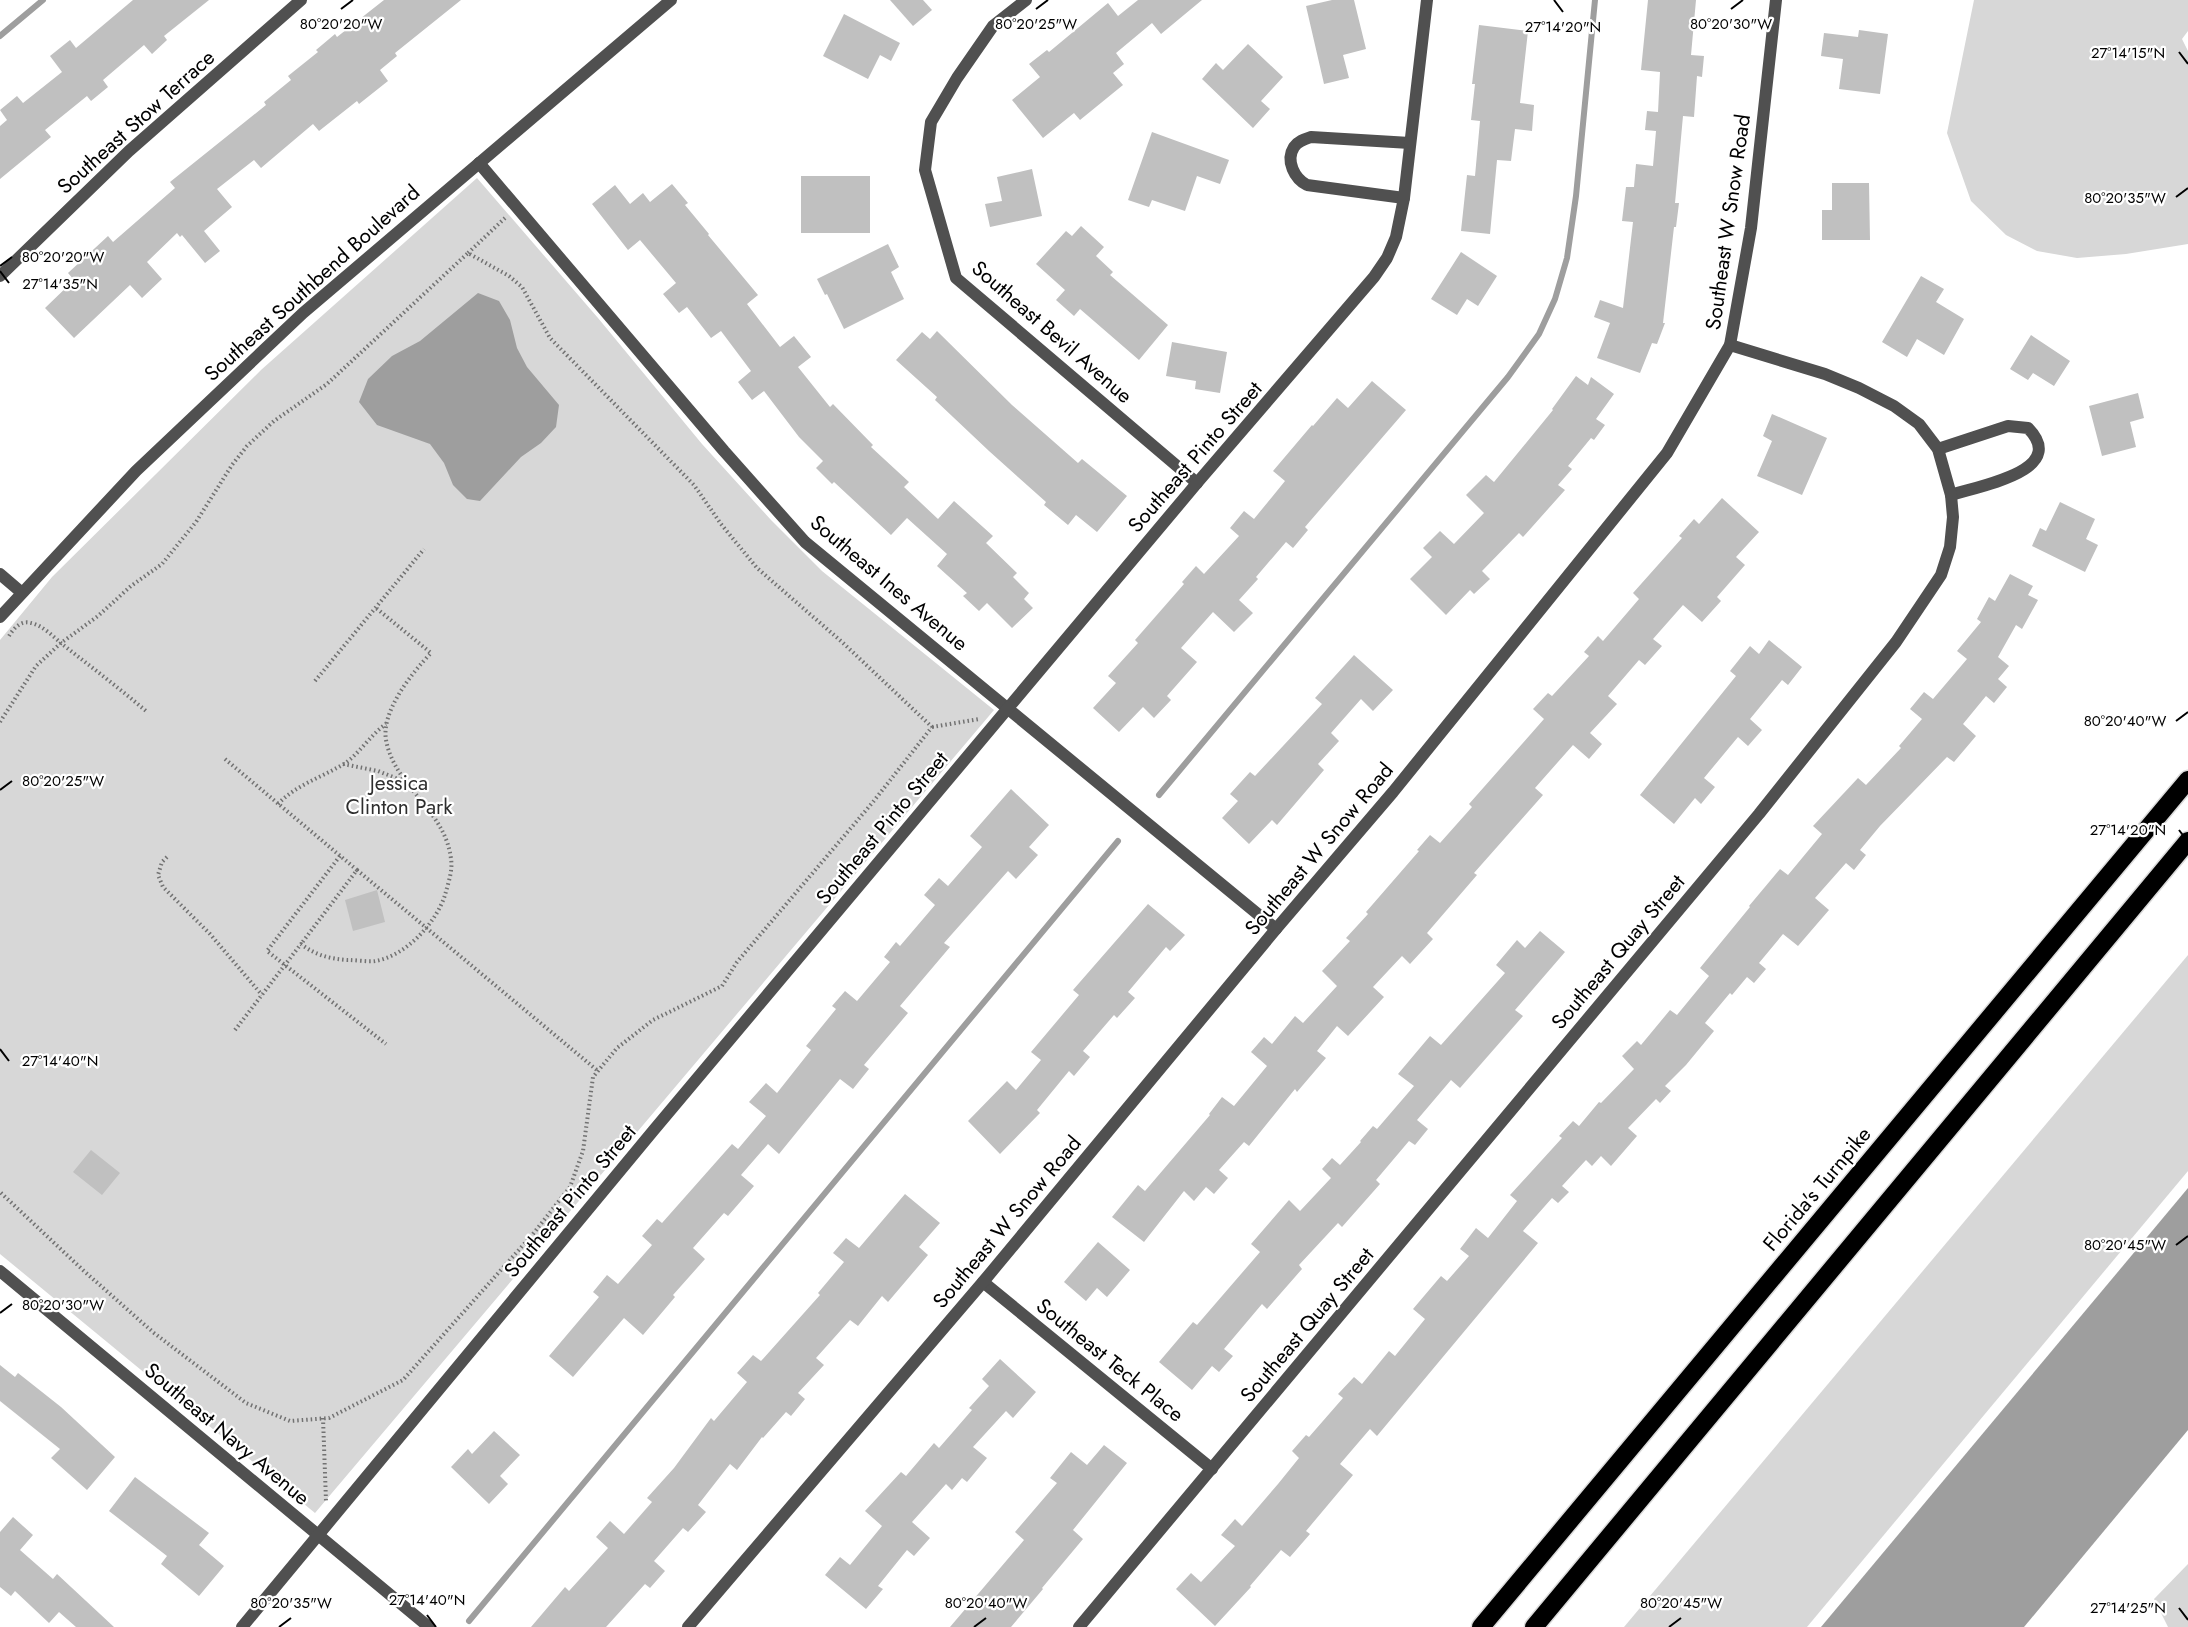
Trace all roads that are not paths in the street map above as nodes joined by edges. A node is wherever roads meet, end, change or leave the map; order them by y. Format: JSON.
{"nodes":[{"id":1,"x":301,"y":0,"type":"edge"},
{"id":2,"x":671,"y":0,"type":"edge"},
{"id":3,"x":1026,"y":0,"type":"edge"},
{"id":4,"x":1427,"y":0,"type":"edge"},
{"id":5,"x":1776,"y":0,"type":"edge"},
{"id":6,"x":1410,"y":143,"type":"junction"},
{"id":7,"x":479,"y":163,"type":"junction"},
{"id":8,"x":1404,"y":198,"type":"junction"},
{"id":9,"x":0,"y":276,"type":"edge"},
{"id":10,"x":1730,"y":345,"type":"junction"},
{"id":11,"x":1938,"y":449,"type":"junction"},
{"id":12,"x":1197,"y":483,"type":"junction"},
{"id":13,"x":1951,"y":495,"type":"junction"},
{"id":14,"x":0,"y":574,"type":"edge"},
{"id":15,"x":21,"y":592,"type":"junction"},
{"id":16,"x":0,"y":617,"type":"edge"},
{"id":17,"x":1009,"y":708,"type":"junction"},
{"id":18,"x":2188,"y":780,"type":"edge"},
{"id":19,"x":2188,"y":841,"type":"edge"},
{"id":20,"x":1276,"y":929,"type":"junction"},
{"id":21,"x":0,"y":1271,"type":"edge"},
{"id":22,"x":983,"y":1282,"type":"junction"},
{"id":23,"x":1212,"y":1469,"type":"junction"},
{"id":24,"x":318,"y":1536,"type":"junction"},
{"id":25,"x":242,"y":1627,"type":"edge"},
{"id":26,"x":429,"y":1627,"type":"edge"},
{"id":27,"x":688,"y":1627,"type":"edge"},
{"id":28,"x":1079,"y":1627,"type":"edge"},
{"id":29,"x":1481,"y":1627,"type":"edge"},
{"id":30,"x":1534,"y":1627,"type":"edge"}],
"edges":[{"from":1,"to":9,"type":"street","name":"Southeast Stow Terrace"},
{"from":2,"to":7,"type":"street","name":"Southeast Southbend Boulevard"},
{"from":3,"to":12,"type":"street","name":"Southeast Bevil Avenue"},
{"from":4,"to":6,"type":"street","name":"Southeast Pinto Street"},
{"from":5,"to":10,"type":"street","name":"Southeast W Snow Road"},
{"from":6,"to":8,"type":"street","name":"Southeast Pinto Street"},
{"from":6,"to":8,"type":"street"},
{"from":7,"to":15,"type":"street","name":"Southeast Southbend Boulevard"},
{"from":7,"to":17,"type":"street","name":"Southeast Ines Avenue"},
{"from":8,"to":12,"type":"street","name":"Southeast Pinto Street"},
{"from":10,"to":11,"type":"street","name":"Southeast Quay Street"},
{"from":10,"to":20,"type":"street","name":"Southeast W Snow Road"},
{"from":11,"to":13,"type":"street","name":"Southeast Quay Street"},
{"from":11,"to":13,"type":"street"},
{"from":12,"to":17,"type":"street","name":"Southeast Pinto Street"},
{"from":13,"to":23,"type":"street","name":"Southeast Quay Street"},
{"from":14,"to":15,"type":"street"},
{"from":15,"to":16,"type":"street","name":"Southeast Southbend Boulevard"},
{"from":17,"to":20,"type":"street","name":"Southeast Ines Avenue"},
{"from":17,"to":24,"type":"street","name":"Southeast Pinto Street"},
{"from":18,"to":29,"type":"highway","name":"Florida's Turnpike"},
{"from":19,"to":30,"type":"highway"},
{"from":20,"to":22,"type":"street","name":"Southeast W Snow Road"},
{"from":21,"to":24,"type":"street","name":"Southeast Navy Avenue"},
{"from":22,"to":23,"type":"street","name":"Southeast Teck Place"},
{"from":22,"to":27,"type":"street","name":"Southeast W Snow Road"},
{"from":23,"to":28,"type":"street","name":"Southeast Quay Street"},
{"from":24,"to":25,"type":"street","name":"Southeast Pinto Street"},
{"from":24,"to":26,"type":"street","name":"Southeast Navy Avenue"}]}
